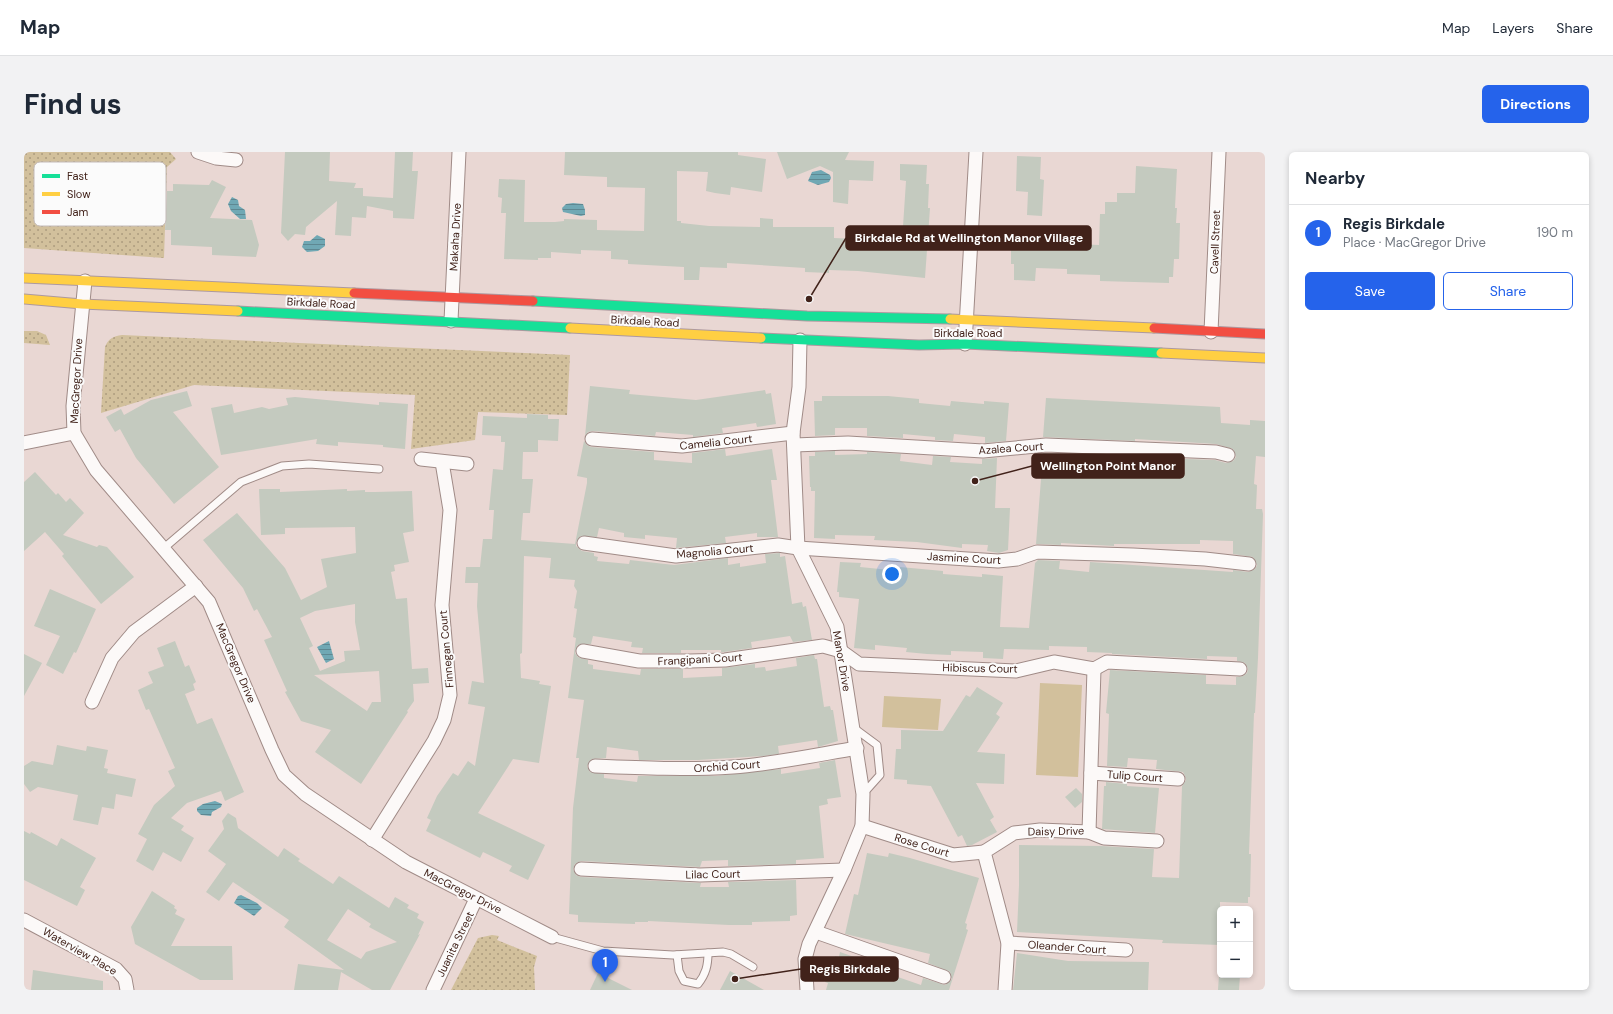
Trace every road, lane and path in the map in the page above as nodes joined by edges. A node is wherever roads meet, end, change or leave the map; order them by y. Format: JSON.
{"nodes":[{"id":1,"x":198,"y":152,"type":"edge"},
{"id":2,"x":459,"y":152,"type":"edge"},
{"id":3,"x":976,"y":152,"type":"edge"},
{"id":4,"x":1219,"y":152,"type":"edge"},
{"id":5,"x":236,"y":160,"type":"dead end"},
{"id":6,"x":24,"y":278,"type":"edge"},
{"id":7,"x":85,"y":281,"type":"junction"},
{"id":8,"x":452,"y":297,"type":"junction"},
{"id":9,"x":24,"y":299,"type":"edge"},
{"id":10,"x":82,"y":304,"type":"junction"},
{"id":11,"x":965,"y":319,"type":"junction"},
{"id":12,"x":451,"y":321,"type":"junction"},
{"id":13,"x":1211,"y":332,"type":"junction"},
{"id":14,"x":1265,"y":334,"type":"edge"},
{"id":15,"x":800,"y":340,"type":"junction"},
{"id":16,"x":965,"y":344,"type":"junction"},
{"id":17,"x":1265,"y":358,"type":"edge"},
{"id":18,"x":74,"y":433,"type":"junction"},
{"id":19,"x":592,"y":439,"type":"dead end"},
{"id":20,"x":793,"y":439,"type":"junction"},
{"id":21,"x":24,"y":443,"type":"edge"},
{"id":22,"x":1228,"y":455,"type":"dead end"},
{"id":23,"x":420,"y":459,"type":"dead end"},
{"id":24,"x":442,"y":462,"type":"junction"},
{"id":25,"x":467,"y":464,"type":"dead end"},
{"id":26,"x":379,"y":469,"type":"dead end"},
{"id":27,"x":584,"y":543,"type":"dead end"},
{"id":28,"x":164,"y":548,"type":"junction"},
{"id":29,"x":798,"y":548,"type":"junction"},
{"id":30,"x":1249,"y":564,"type":"dead end"},
{"id":31,"x":196,"y":586,"type":"junction"},
{"id":32,"x":841,"y":651,"type":"junction"},
{"id":33,"x":583,"y":652,"type":"dead end"},
{"id":34,"x":1240,"y":668,"type":"dead end"},
{"id":35,"x":1094,"y":669,"type":"junction"},
{"id":36,"x":92,"y":702,"type":"dead end"},
{"id":37,"x":853,"y":728,"type":"junction"},
{"id":38,"x":857,"y":748,"type":"junction"},
{"id":39,"x":595,"y":766,"type":"dead end"},
{"id":40,"x":1091,"y":773,"type":"junction"},
{"id":41,"x":1178,"y":779,"type":"dead end"},
{"id":42,"x":863,"y":794,"type":"junction"},
{"id":43,"x":862,"y":826,"type":"junction"},
{"id":44,"x":1089,"y":832,"type":"junction"},
{"id":45,"x":372,"y":840,"type":"junction"},
{"id":46,"x":1157,"y":841,"type":"dead end"},
{"id":47,"x":984,"y":852,"type":"junction"},
{"id":48,"x":581,"y":869,"type":"dead end"},
{"id":49,"x":844,"y":870,"type":"junction"},
{"id":50,"x":476,"y":899,"type":"junction"},
{"id":51,"x":24,"y":920,"type":"edge"},
{"id":52,"x":816,"y":932,"type":"junction"},
{"id":53,"x":552,"y":937,"type":"joint"},
{"id":54,"x":1008,"y":943,"type":"junction"},
{"id":55,"x":1126,"y":950,"type":"dead end"},
{"id":56,"x":708,"y":953,"type":"junction"},
{"id":57,"x":677,"y":955,"type":"junction"},
{"id":58,"x":753,"y":967,"type":"dead end"},
{"id":59,"x":944,"y":977,"type":"dead end"},
{"id":60,"x":127,"y":990,"type":"edge"},
{"id":61,"x":433,"y":990,"type":"edge"},
{"id":62,"x":807,"y":990,"type":"edge"},
{"id":63,"x":1005,"y":990,"type":"edge"}],
"edges":[{"from":1,"to":5,"type":"street"},
{"from":2,"to":8,"type":"street","name":"Makaha Drive"},
{"from":3,"to":11,"type":"street"},
{"from":4,"to":13,"type":"street","name":"Cavell Street"},
{"from":6,"to":7,"type":"main road","name":"Birkdale Road"},
{"from":7,"to":8,"type":"main road","name":"Birkdale Road"},
{"from":7,"to":10,"type":"street","name":"MacGregor Drive"},
{"from":8,"to":11,"type":"main road","name":"Birkdale Road"},
{"from":8,"to":12,"type":"street","name":"Makaha Drive"},
{"from":9,"to":10,"type":"main road","name":"Birkdale Road"},
{"from":10,"to":12,"type":"main road","name":"Birkdale Road"},
{"from":10,"to":18,"type":"street","name":"MacGregor Drive"},
{"from":11,"to":13,"type":"main road","name":"Birkdale Road"},
{"from":11,"to":16,"type":"street"},
{"from":12,"to":15,"type":"main road","name":"Birkdale Road"},
{"from":13,"to":14,"type":"main road","name":"Birkdale Road"},
{"from":15,"to":16,"type":"main road","name":"Birkdale Road"},
{"from":15,"to":20,"type":"street","name":"Manor Drive"},
{"from":16,"to":17,"type":"main road","name":"Birkdale Road"},
{"from":18,"to":21,"type":"street"},
{"from":18,"to":28,"type":"street","name":"MacGregor Drive"},
{"from":19,"to":20,"type":"street","name":"Camelia Court"},
{"from":20,"to":22,"type":"street","name":"Azalea Court"},
{"from":20,"to":29,"type":"street","name":"Manor Drive"},
{"from":23,"to":24,"type":"street"},
{"from":24,"to":25,"type":"street"},
{"from":24,"to":45,"type":"street","name":"Finnegan Court"},
{"from":26,"to":28,"type":"lane"},
{"from":27,"to":29,"type":"street","name":"Magnolia Court"},
{"from":28,"to":31,"type":"street","name":"MacGregor Drive"},
{"from":29,"to":30,"type":"street","name":"Jasmine Court"},
{"from":29,"to":32,"type":"street","name":"Manor Drive"},
{"from":31,"to":36,"type":"street"},
{"from":31,"to":45,"type":"street","name":"MacGregor Drive"},
{"from":32,"to":33,"type":"street","name":"Frangipani Court"},
{"from":32,"to":35,"type":"street","name":"Hibiscus Court"},
{"from":32,"to":37,"type":"street","name":"Manor Drive"},
{"from":34,"to":35,"type":"street"},
{"from":35,"to":40,"type":"street","name":"Daisy Drive"},
{"from":37,"to":38,"type":"street","name":"Manor Drive"},
{"from":37,"to":42,"type":"lane"},
{"from":38,"to":39,"type":"street","name":"Orchid Court"},
{"from":38,"to":42,"type":"street","name":"Manor Drive"},
{"from":40,"to":41,"type":"street","name":"Tulip Court"},
{"from":40,"to":44,"type":"street","name":"Daisy Drive"},
{"from":42,"to":43,"type":"street","name":"Manor Drive"},
{"from":43,"to":47,"type":"street","name":"Rose Court"},
{"from":43,"to":49,"type":"street","name":"Manor Drive"},
{"from":44,"to":46,"type":"street"},
{"from":44,"to":47,"type":"street","name":"Daisy Drive"},
{"from":45,"to":50,"type":"street","name":"MacGregor Drive"},
{"from":47,"to":54,"type":"street"},
{"from":48,"to":49,"type":"street","name":"Lilac Court"},
{"from":49,"to":52,"type":"street","name":"Manor Drive"},
{"from":50,"to":53,"type":"street","name":"MacGregor Drive"},
{"from":50,"to":61,"type":"street","name":"Juanita Street"},
{"from":51,"to":60,"type":"street","name":"Waterview Place"},
{"from":52,"to":59,"type":"street"},
{"from":52,"to":62,"type":"street","name":"Manor Drive"},
{"from":53,"to":57,"type":"lane"},
{"from":54,"to":55,"type":"street","name":"Oleander Court"},
{"from":54,"to":63,"type":"street"},
{"from":56,"to":57,"type":"lane"},
{"from":56,"to":57,"type":"lane"},
{"from":56,"to":58,"type":"lane"}]}
